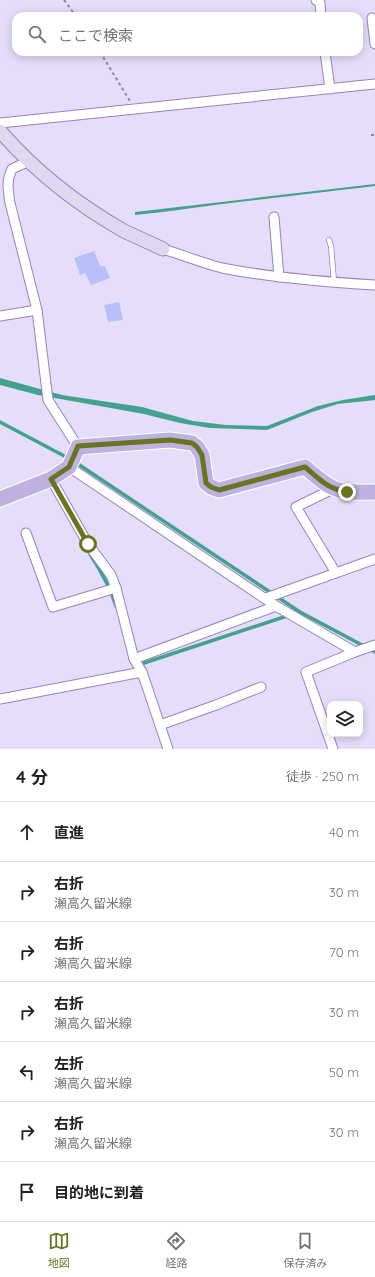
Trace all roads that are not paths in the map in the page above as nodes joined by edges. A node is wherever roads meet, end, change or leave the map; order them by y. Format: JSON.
{"nodes":[{"id":1,"x":316,"y":0,"type":"edge"},
{"id":2,"x":321,"y":12,"type":"edge"},
{"id":3,"x":373,"y":18,"type":"edge"},
{"id":4,"x":375,"y":44,"type":"edge"},
{"id":5,"x":326,"y":56,"type":"edge"},
{"id":6,"x":375,"y":84,"type":"edge"},
{"id":7,"x":330,"y":89,"type":"junction"},
{"id":8,"x":0,"y":123,"type":"edge"},
{"id":9,"x":0,"y":131,"type":"edge"},
{"id":10,"x":29,"y":161,"type":"junction"},
{"id":11,"x":274,"y":217,"type":"dead end"},
{"id":12,"x":329,"y":240,"type":"dead end"},
{"id":13,"x":163,"y":249,"type":"joint"},
{"id":14,"x":279,"y":277,"type":"junction"},
{"id":15,"x":334,"y":282,"type":"junction"},
{"id":16,"x":375,"y":284,"type":"edge"},
{"id":17,"x":37,"y":310,"type":"junction"},
{"id":18,"x":0,"y":316,"type":"edge"},
{"id":19,"x":73,"y":458,"type":"junction"},
{"id":20,"x":51,"y":479,"type":"junction"},
{"id":21,"x":333,"y":489,"type":"junction"},
{"id":22,"x":375,"y":492,"type":"edge"},
{"id":23,"x":0,"y":499,"type":"edge"},
{"id":24,"x":26,"y":533,"type":"dead end"},
{"id":25,"x":375,"y":559,"type":"edge"},
{"id":26,"x":336,"y":573,"type":"junction"},
{"id":27,"x":116,"y":588,"type":"junction"},
{"id":28,"x":266,"y":598,"type":"junction"},
{"id":29,"x":276,"y":606,"type":"junction"},
{"id":30,"x":375,"y":645,"type":"edge"},
{"id":31,"x":355,"y":652,"type":"junction"},
{"id":32,"x":134,"y":659,"type":"junction"},
{"id":33,"x":142,"y":672,"type":"junction"},
{"id":34,"x":262,"y":687,"type":"dead end"},
{"id":35,"x":0,"y":698,"type":"edge"},
{"id":36,"x":160,"y":725,"type":"junction"},
{"id":37,"x":168,"y":749,"type":"edge"},
{"id":38,"x":333,"y":749,"type":"edge"}],
"edges":[{"from":1,"to":2,"type":"street"},
{"from":3,"to":4,"type":"street"},
{"from":5,"to":7,"type":"street"},
{"from":6,"to":7,"type":"street"},
{"from":7,"to":8,"type":"street"},
{"from":9,"to":10,"type":"street"},
{"from":10,"to":13,"type":"street"},
{"from":10,"to":17,"type":"street"},
{"from":11,"to":14,"type":"street"},
{"from":12,"to":15,"type":"lane"},
{"from":13,"to":14,"type":"street"},
{"from":14,"to":15,"type":"street"},
{"from":15,"to":16,"type":"street"},
{"from":17,"to":18,"type":"street"},
{"from":17,"to":19,"type":"street"},
{"from":19,"to":20,"type":"main road"},
{"from":19,"to":21,"type":"main road"},
{"from":19,"to":28,"type":"street"},
{"from":20,"to":23,"type":"main road"},
{"from":20,"to":27,"type":"street"},
{"from":21,"to":22,"type":"main road"},
{"from":21,"to":26,"type":"street"},
{"from":24,"to":27,"type":"street"},
{"from":25,"to":26,"type":"street"},
{"from":26,"to":28,"type":"street"},
{"from":27,"to":32,"type":"street"},
{"from":28,"to":29,"type":"street"},
{"from":29,"to":31,"type":"street"},
{"from":29,"to":32,"type":"street"},
{"from":30,"to":31,"type":"street"},
{"from":31,"to":38,"type":"street"},
{"from":32,"to":33,"type":"street"},
{"from":33,"to":35,"type":"street"},
{"from":33,"to":36,"type":"street"},
{"from":34,"to":36,"type":"street"},
{"from":36,"to":37,"type":"street"}]}
